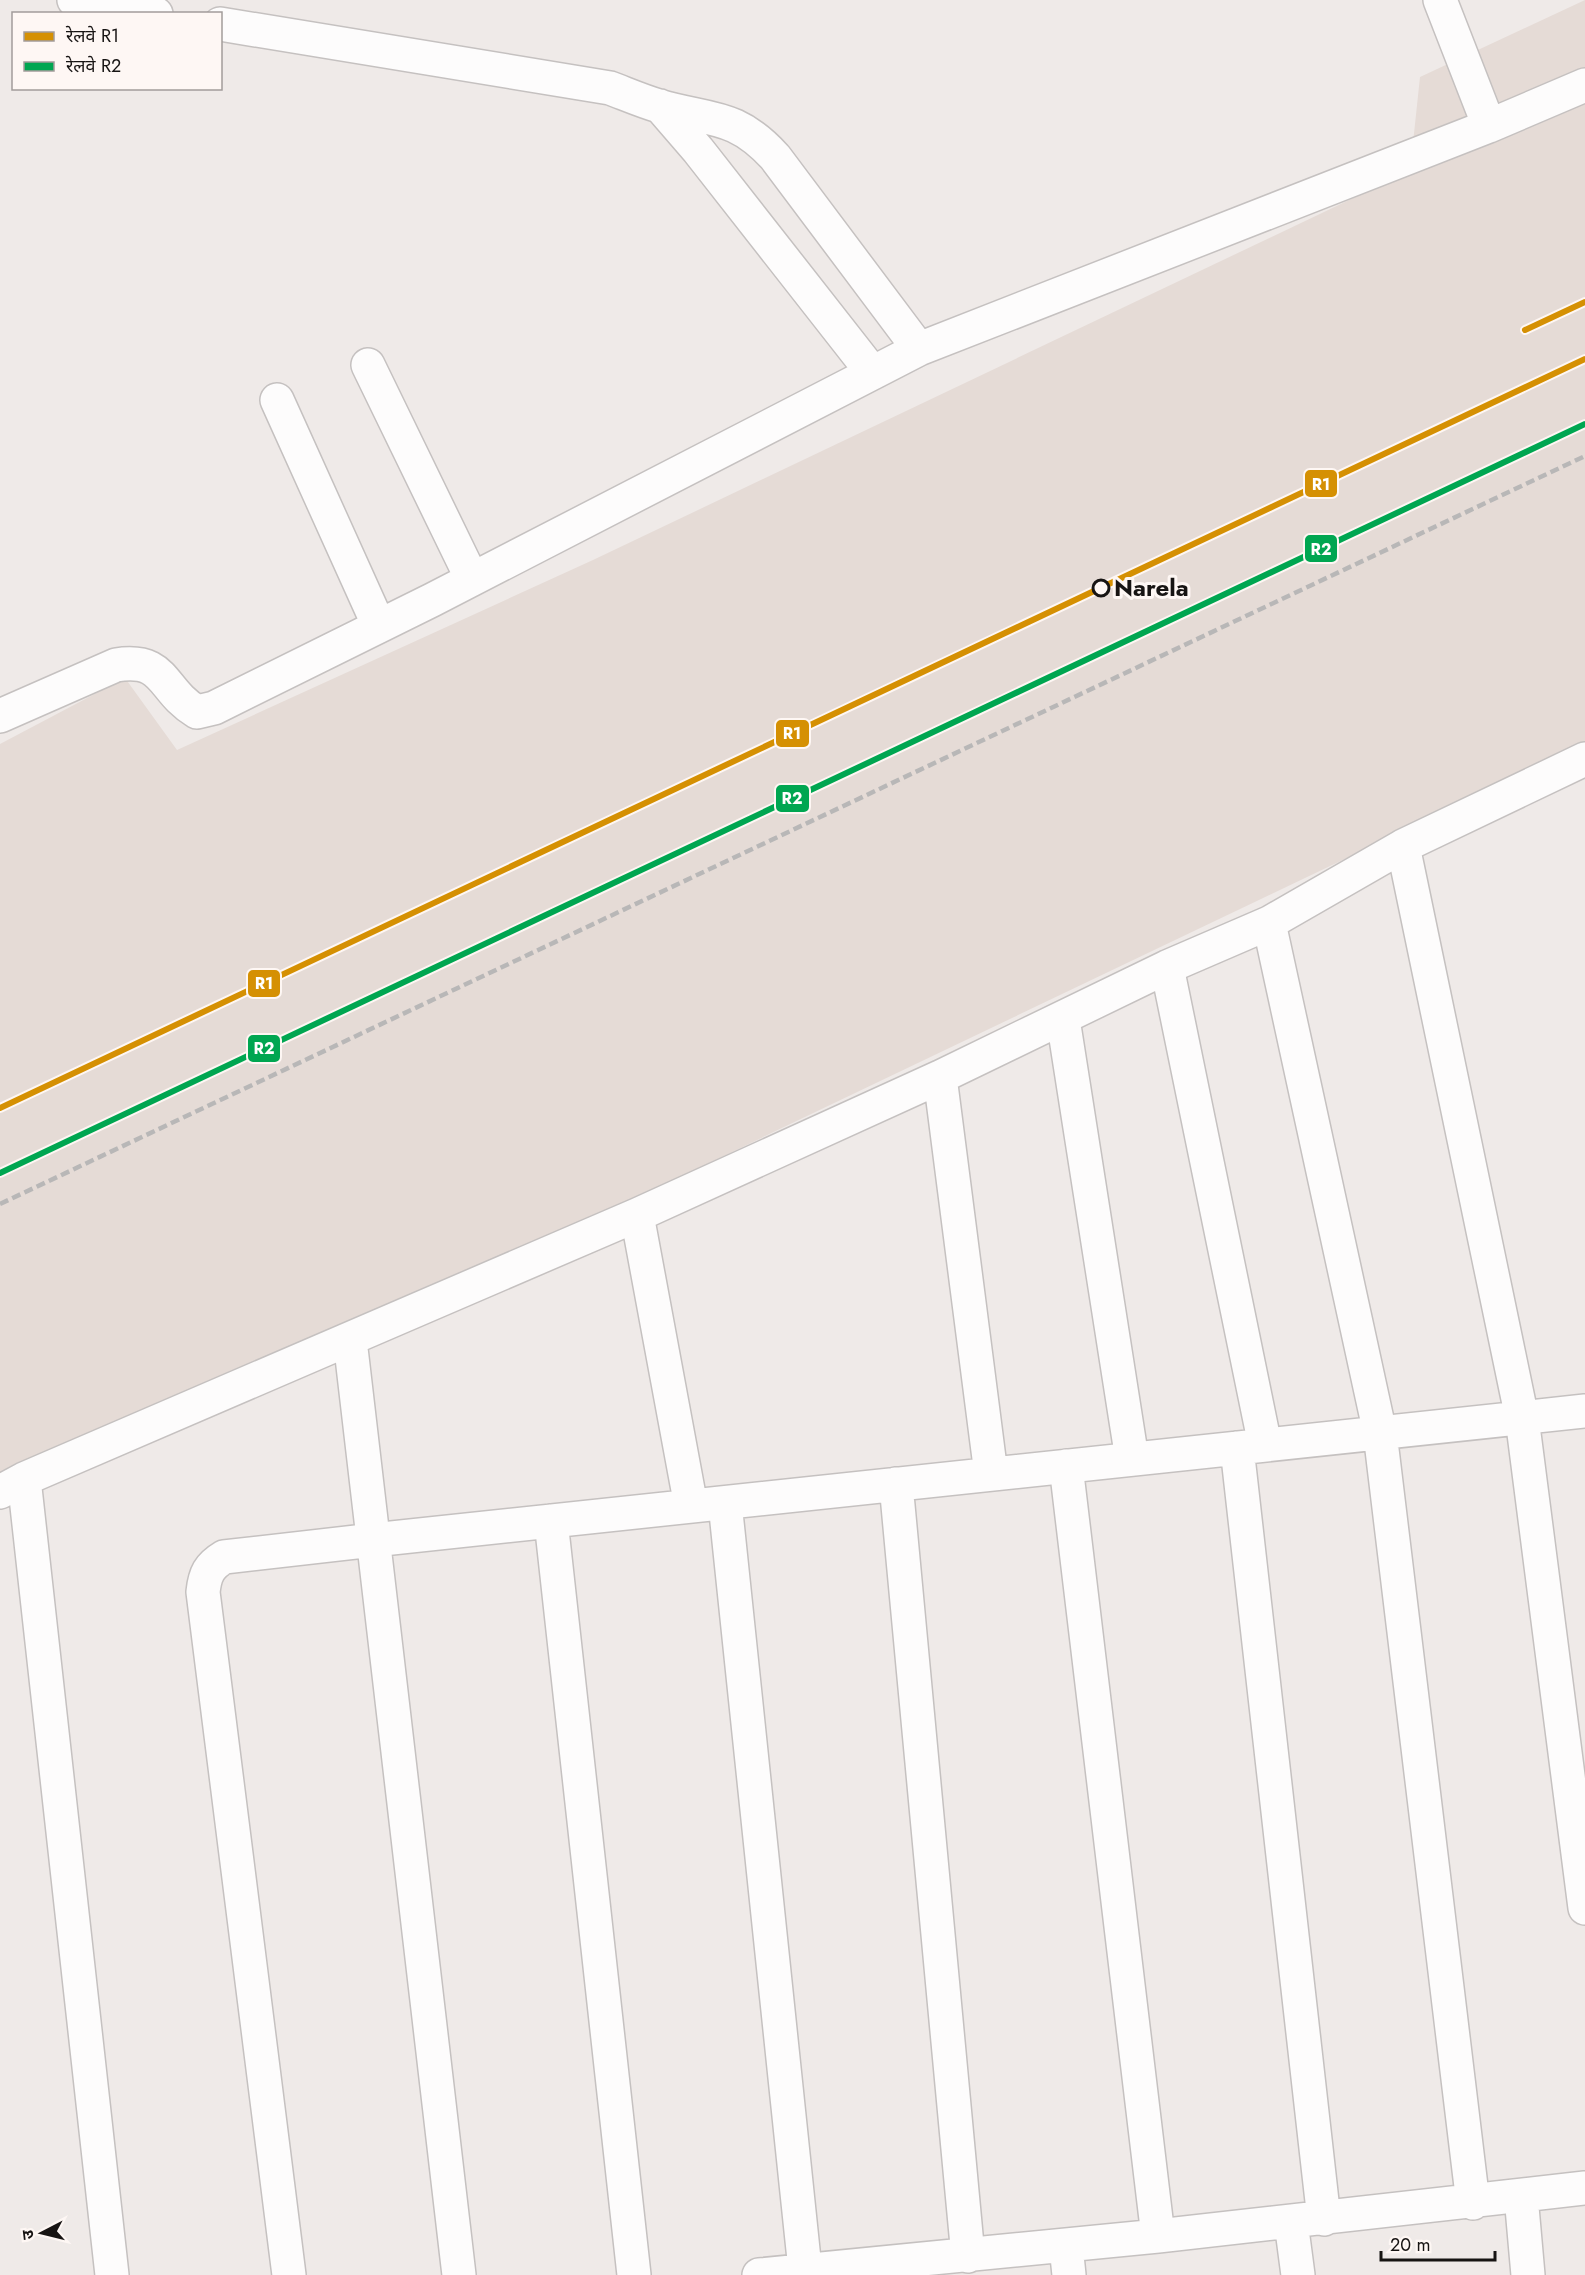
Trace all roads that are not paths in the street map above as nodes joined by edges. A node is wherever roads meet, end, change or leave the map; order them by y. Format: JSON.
{"nodes":[{"id":1,"x":74,"y":0,"type":"edge"},
{"id":2,"x":1440,"y":0,"type":"edge"},
{"id":3,"x":144,"y":12,"type":"edge"},
{"id":4,"x":222,"y":24,"type":"edge"},
{"id":5,"x":1585,"y":85,"type":"edge"},
{"id":6,"x":660,"y":106,"type":"junction"},
{"id":7,"x":1489,"y":126,"type":"junction"},
{"id":8,"x":919,"y":349,"type":"junction"},
{"id":9,"x":368,"y":365,"type":"dead end"},
{"id":10,"x":872,"y":372,"type":"junction"},
{"id":11,"x":277,"y":400,"type":"dead end"},
{"id":12,"x":472,"y":579,"type":"junction"},
{"id":13,"x":380,"y":626,"type":"junction"},
{"id":14,"x":0,"y":716,"type":"edge"},
{"id":15,"x":1584,"y":763,"type":"edge"},
{"id":16,"x":1403,"y":846,"type":"junction"},
{"id":17,"x":1269,"y":923,"type":"junction"},
{"id":18,"x":1167,"y":967,"type":"junction"},
{"id":19,"x":1063,"y":1019,"type":"junction"},
{"id":20,"x":940,"y":1077,"type":"junction"},
{"id":21,"x":637,"y":1215,"type":"junction"},
{"id":22,"x":350,"y":1340,"type":"junction"},
{"id":23,"x":1585,"y":1411,"type":"edge"},
{"id":24,"x":1522,"y":1418,"type":"junction"},
{"id":25,"x":1380,"y":1433,"type":"junction"},
{"id":26,"x":1251,"y":1447,"type":"junction"},
{"id":27,"x":1132,"y":1460,"type":"junction"},
{"id":28,"x":1065,"y":1466,"type":"junction"},
{"id":29,"x":991,"y":1474,"type":"junction"},
{"id":30,"x":896,"y":1484,"type":"junction"},
{"id":31,"x":12,"y":1485,"type":"edge"},
{"id":32,"x":725,"y":1503,"type":"junction"},
{"id":33,"x":691,"y":1506,"type":"junction"},
{"id":34,"x":551,"y":1521,"type":"junction"},
{"id":35,"x":373,"y":1540,"type":"junction"},
{"id":36,"x":1585,"y":1908,"type":"edge"},
{"id":37,"x":1585,"y":2188,"type":"edge"},
{"id":38,"x":1521,"y":2196,"type":"junction"},
{"id":39,"x":1473,"y":2203,"type":"junction"},
{"id":40,"x":1324,"y":2219,"type":"junction"},
{"id":41,"x":1291,"y":2222,"type":"junction"},
{"id":42,"x":1158,"y":2236,"type":"junction"},
{"id":43,"x":968,"y":2256,"type":"junction"},
{"id":44,"x":1068,"y":2260,"type":"edge"},
{"id":45,"x":826,"y":2270,"type":"edge"},
{"id":46,"x":112,"y":2275,"type":"edge"},
{"id":47,"x":289,"y":2275,"type":"edge"},
{"id":48,"x":459,"y":2275,"type":"edge"},
{"id":49,"x":634,"y":2275,"type":"edge"},
{"id":50,"x":759,"y":2275,"type":"edge"},
{"id":51,"x":1298,"y":2275,"type":"edge"},
{"id":52,"x":1528,"y":2275,"type":"edge"}],
"edges":[{"from":1,"to":3,"type":"street"},
{"from":2,"to":7,"type":"street"},
{"from":4,"to":6,"type":"street"},
{"from":5,"to":7,"type":"street"},
{"from":6,"to":8,"type":"street"},
{"from":6,"to":10,"type":"street"},
{"from":7,"to":8,"type":"street"},
{"from":8,"to":10,"type":"street"},
{"from":9,"to":12,"type":"street"},
{"from":10,"to":12,"type":"street"},
{"from":11,"to":13,"type":"street"},
{"from":12,"to":13,"type":"street"},
{"from":13,"to":14,"type":"street"},
{"from":15,"to":16,"type":"street"},
{"from":16,"to":17,"type":"street"},
{"from":16,"to":24,"type":"street"},
{"from":17,"to":18,"type":"street"},
{"from":17,"to":25,"type":"street"},
{"from":18,"to":19,"type":"street"},
{"from":18,"to":26,"type":"street"},
{"from":19,"to":20,"type":"street"},
{"from":19,"to":27,"type":"street"},
{"from":20,"to":21,"type":"street"},
{"from":20,"to":29,"type":"street"},
{"from":21,"to":22,"type":"street"},
{"from":21,"to":33,"type":"street"},
{"from":22,"to":31,"type":"street"},
{"from":22,"to":35,"type":"street"},
{"from":23,"to":24,"type":"street"},
{"from":24,"to":25,"type":"street"},
{"from":24,"to":36,"type":"street"},
{"from":25,"to":26,"type":"street"},
{"from":25,"to":39,"type":"street"},
{"from":26,"to":27,"type":"street"},
{"from":26,"to":40,"type":"street"},
{"from":27,"to":28,"type":"street"},
{"from":28,"to":29,"type":"street"},
{"from":28,"to":42,"type":"street"},
{"from":29,"to":30,"type":"street"},
{"from":30,"to":32,"type":"street"},
{"from":30,"to":43,"type":"street"},
{"from":31,"to":46,"type":"street"},
{"from":32,"to":33,"type":"street"},
{"from":32,"to":45,"type":"street"},
{"from":33,"to":34,"type":"street"},
{"from":34,"to":35,"type":"street"},
{"from":34,"to":49,"type":"street"},
{"from":35,"to":47,"type":"street"},
{"from":35,"to":48,"type":"street"},
{"from":37,"to":38,"type":"street"},
{"from":38,"to":39,"type":"street"},
{"from":38,"to":52,"type":"street"},
{"from":39,"to":40,"type":"street"},
{"from":40,"to":41,"type":"street"},
{"from":41,"to":42,"type":"street"},
{"from":41,"to":51,"type":"street"},
{"from":42,"to":44,"type":"street"},
{"from":43,"to":44,"type":"street"},
{"from":43,"to":45,"type":"street"},
{"from":45,"to":50,"type":"street"}]}
